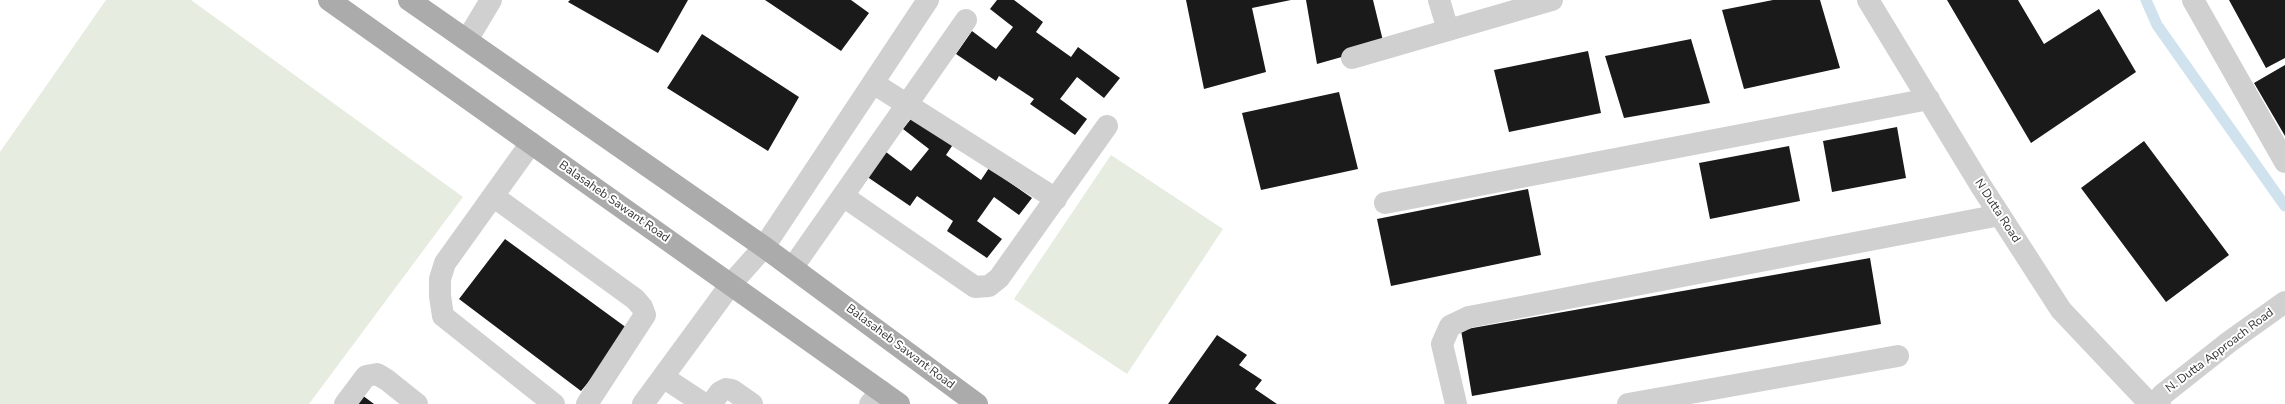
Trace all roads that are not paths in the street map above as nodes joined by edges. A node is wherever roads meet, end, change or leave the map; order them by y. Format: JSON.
{"nodes":[{"id":1,"x":329,"y":0,"type":"edge"},
{"id":2,"x":410,"y":0,"type":"edge"},
{"id":3,"x":491,"y":0,"type":"edge"},
{"id":4,"x":928,"y":0,"type":"edge"},
{"id":5,"x":1439,"y":0,"type":"edge"},
{"id":6,"x":1552,"y":0,"type":"edge"},
{"id":7,"x":1868,"y":0,"type":"edge"},
{"id":8,"x":2193,"y":0,"type":"edge"},
{"id":9,"x":966,"y":20,"type":"dead end"},
{"id":10,"x":1448,"y":30,"type":"junction"},
{"id":11,"x":467,"y":40,"type":"junction"},
{"id":12,"x":1352,"y":58,"type":"dead end"},
{"id":13,"x":872,"y":83,"type":"junction"},
{"id":14,"x":1929,"y":99,"type":"junction"},
{"id":15,"x":906,"y":105,"type":"junction"},
{"id":16,"x":1107,"y":126,"type":"dead end"},
{"id":17,"x":532,"y":143,"type":"junction"},
{"id":18,"x":2285,"y":162,"type":"edge"},
{"id":19,"x":493,"y":196,"type":"junction"},
{"id":20,"x":843,"y":196,"type":"junction"},
{"id":21,"x":1056,"y":199,"type":"junction"},
{"id":22,"x":1385,"y":203,"type":"dead end"},
{"id":23,"x":2000,"y":215,"type":"junction"},
{"id":24,"x":764,"y":246,"type":"junction"},
{"id":25,"x":793,"y":267,"type":"junction"},
{"id":26,"x":731,"y":284,"type":"junction"},
{"id":27,"x":2285,"y":302,"type":"edge"},
{"id":28,"x":1898,"y":356,"type":"dead end"},
{"id":29,"x":663,"y":377,"type":"junction"},
{"id":30,"x":875,"y":397,"type":"edge"},
{"id":31,"x":345,"y":404,"type":"edge"},
{"id":32,"x":416,"y":404,"type":"edge"},
{"id":33,"x":554,"y":404,"type":"edge"},
{"id":34,"x":587,"y":404,"type":"edge"},
{"id":35,"x":643,"y":404,"type":"edge"},
{"id":36,"x":704,"y":404,"type":"edge"},
{"id":37,"x":711,"y":404,"type":"edge"},
{"id":38,"x":752,"y":404,"type":"edge"},
{"id":39,"x":899,"y":404,"type":"edge"},
{"id":40,"x":977,"y":404,"type":"edge"},
{"id":41,"x":1456,"y":404,"type":"edge"},
{"id":42,"x":1628,"y":404,"type":"edge"},
{"id":43,"x":2150,"y":404,"type":"edge"},
{"id":44,"x":2159,"y":404,"type":"edge"}],
"edges":[{"from":1,"to":17,"type":"main road","name":"Balasaheb Sawant Road"},
{"from":2,"to":11,"type":"main road","name":"Balasaheb Sawant Road"},
{"from":3,"to":11,"type":"street"},
{"from":4,"to":13,"type":"street"},
{"from":5,"to":10,"type":"street"},
{"from":6,"to":10,"type":"street"},
{"from":7,"to":14,"type":"street","name":"N Dutta Road"},
{"from":8,"to":18,"type":"street"},
{"from":9,"to":15,"type":"street"},
{"from":10,"to":12,"type":"street"},
{"from":11,"to":24,"type":"main road","name":"Balasaheb Sawant Road"},
{"from":13,"to":15,"type":"street"},
{"from":13,"to":24,"type":"street"},
{"from":14,"to":22,"type":"street"},
{"from":14,"to":23,"type":"street","name":"N Dutta Road"},
{"from":15,"to":20,"type":"street"},
{"from":15,"to":21,"type":"street"},
{"from":16,"to":21,"type":"street"},
{"from":17,"to":19,"type":"street"},
{"from":17,"to":26,"type":"main road","name":"Balasaheb Sawant Road"},
{"from":19,"to":33,"type":"street"},
{"from":19,"to":34,"type":"street"},
{"from":20,"to":21,"type":"street"},
{"from":20,"to":25,"type":"street"},
{"from":23,"to":41,"type":"street"},
{"from":23,"to":43,"type":"street","name":"N Dutta Road"},
{"from":24,"to":25,"type":"main road","name":"Balasaheb Sawant Road"},
{"from":24,"to":26,"type":"street"},
{"from":25,"to":40,"type":"main road","name":"Balasaheb Sawant Road"},
{"from":26,"to":29,"type":"street"},
{"from":26,"to":30,"type":"main road","name":"Balasaheb Sawant Road"},
{"from":27,"to":44,"type":"street","name":"N. Dutta Approach Road"},
{"from":28,"to":42,"type":"street"},
{"from":29,"to":35,"type":"street"},
{"from":29,"to":36,"type":"street"},
{"from":30,"to":39,"type":"main road","name":"Balasaheb Sawant Road"},
{"from":31,"to":32,"type":"street"},
{"from":37,"to":38,"type":"street"}]}
